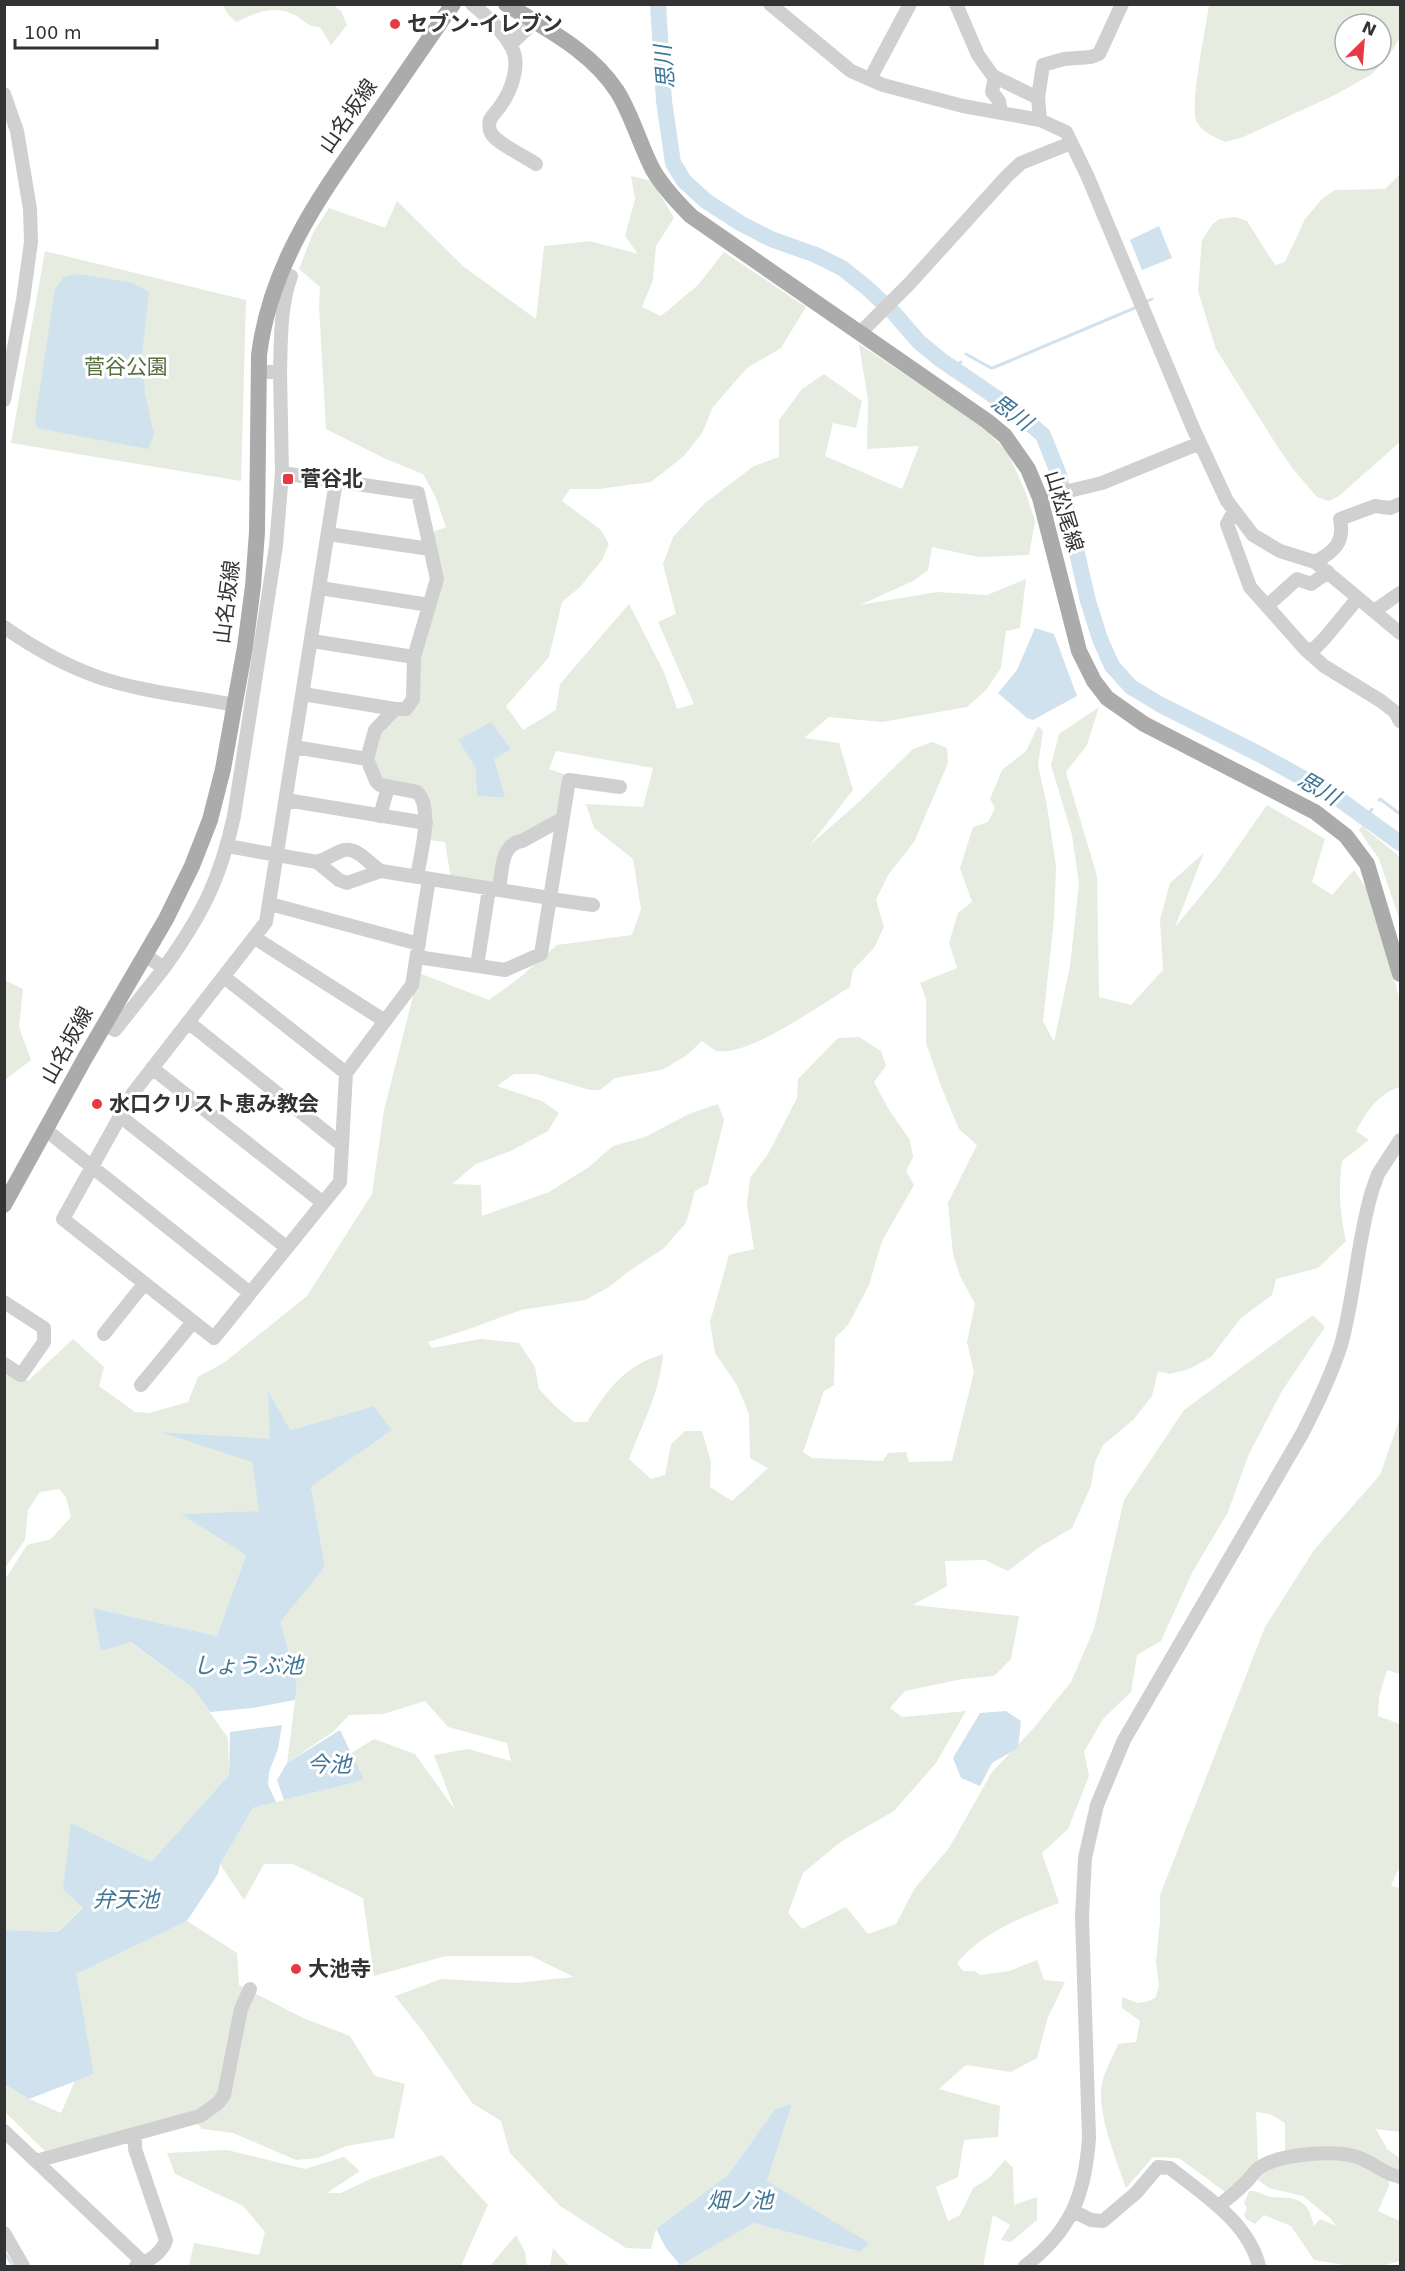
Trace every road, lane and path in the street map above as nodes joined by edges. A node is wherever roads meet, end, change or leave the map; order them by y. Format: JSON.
{"nodes":[{"id":1,"x":453,"y":4,"type":"edge"},
{"id":2,"x":472,"y":4,"type":"edge"},
{"id":3,"x":506,"y":4,"type":"edge"},
{"id":4,"x":770,"y":4,"type":"edge"},
{"id":5,"x":910,"y":4,"type":"edge"},
{"id":6,"x":956,"y":4,"type":"edge"},
{"id":7,"x":1122,"y":4,"type":"edge"},
{"id":8,"x":534,"y":22,"type":"junction"},
{"id":9,"x":510,"y":45,"type":"junction"},
{"id":10,"x":995,"y":78,"type":"junction"},
{"id":11,"x":870,"y":79,"type":"junction"},
{"id":12,"x":4,"y":94,"type":"edge"},
{"id":13,"x":1038,"y":98,"type":"junction"},
{"id":14,"x":1001,"y":113,"type":"junction"},
{"id":15,"x":1040,"y":120,"type":"junction"},
{"id":16,"x":1071,"y":143,"type":"junction"},
{"id":17,"x":536,"y":164,"type":"dead end"},
{"id":18,"x":291,"y":276,"type":"dead end"},
{"id":19,"x":860,"y":333,"type":"junction"},
{"id":20,"x":258,"y":372,"type":"junction"},
{"id":21,"x":280,"y":372,"type":"junction"},
{"id":22,"x":4,"y":400,"type":"edge"},
{"id":23,"x":1200,"y":443,"type":"junction"},
{"id":24,"x":282,"y":473,"type":"junction"},
{"id":25,"x":336,"y":481,"type":"junction"},
{"id":26,"x":1046,"y":497,"type":"junction"},
{"id":27,"x":1401,"y":504,"type":"edge"},
{"id":28,"x":1234,"y":511,"type":"junction"},
{"id":29,"x":328,"y":534,"type":"junction"},
{"id":30,"x":430,"y":549,"type":"junction"},
{"id":31,"x":1315,"y":562,"type":"junction"},
{"id":32,"x":1328,"y":572,"type":"junction"},
{"id":33,"x":320,"y":588,"type":"junction"},
{"id":34,"x":1401,"y":593,"type":"edge"},
{"id":35,"x":1359,"y":598,"type":"junction"},
{"id":36,"x":429,"y":605,"type":"junction"},
{"id":37,"x":1266,"y":606,"type":"junction"},
{"id":38,"x":1374,"y":611,"type":"junction"},
{"id":39,"x":4,"y":627,"type":"edge"},
{"id":40,"x":1401,"y":633,"type":"edge"},
{"id":41,"x":312,"y":641,"type":"junction"},
{"id":42,"x":1306,"y":650,"type":"junction"},
{"id":43,"x":414,"y":657,"type":"junction"},
{"id":44,"x":303,"y":694,"type":"junction"},
{"id":45,"x":234,"y":705,"type":"junction"},
{"id":46,"x":395,"y":708,"type":"junction"},
{"id":47,"x":1401,"y":721,"type":"edge"},
{"id":48,"x":294,"y":747,"type":"junction"},
{"id":49,"x":367,"y":759,"type":"junction"},
{"id":50,"x":388,"y":787,"type":"junction"},
{"id":51,"x":620,"y":787,"type":"dead end"},
{"id":52,"x":286,"y":800,"type":"junction"},
{"id":53,"x":380,"y":816,"type":"junction"},
{"id":54,"x":562,"y":819,"type":"junction"},
{"id":55,"x":426,"y":823,"type":"junction"},
{"id":56,"x":227,"y":846,"type":"junction"},
{"id":57,"x":277,"y":855,"type":"junction"},
{"id":58,"x":317,"y":862,"type":"junction"},
{"id":59,"x":381,"y":872,"type":"junction"},
{"id":60,"x":423,"y":878,"type":"junction"},
{"id":61,"x":494,"y":890,"type":"junction"},
{"id":62,"x":550,"y":898,"type":"junction"},
{"id":63,"x":270,"y":904,"type":"junction"},
{"id":64,"x":593,"y":905,"type":"dead end"},
{"id":65,"x":255,"y":938,"type":"junction"},
{"id":66,"x":418,"y":951,"type":"junction"},
{"id":67,"x":145,"y":955,"type":"junction"},
{"id":68,"x":477,"y":966,"type":"junction"},
{"id":69,"x":164,"y":968,"type":"junction"},
{"id":70,"x":1401,"y":974,"type":"edge"},
{"id":71,"x":224,"y":976,"type":"junction"},
{"id":72,"x":385,"y":1021,"type":"junction"},
{"id":73,"x":188,"y":1022,"type":"junction"},
{"id":74,"x":105,"y":1025,"type":"junction"},
{"id":75,"x":152,"y":1068,"type":"junction"},
{"id":76,"x":346,"y":1073,"type":"junction"},
{"id":77,"x":120,"y":1116,"type":"junction"},
{"id":78,"x":46,"y":1130,"type":"junction"},
{"id":79,"x":1401,"y":1140,"type":"edge"},
{"id":80,"x":342,"y":1145,"type":"junction"},
{"id":81,"x":91,"y":1166,"type":"junction"},
{"id":82,"x":322,"y":1202,"type":"junction"},
{"id":83,"x":4,"y":1204,"type":"edge"},
{"id":84,"x":286,"y":1247,"type":"junction"},
{"id":85,"x":144,"y":1284,"type":"junction"},
{"id":86,"x":250,"y":1293,"type":"junction"},
{"id":87,"x":4,"y":1302,"type":"edge"},
{"id":88,"x":193,"y":1322,"type":"junction"},
{"id":89,"x":104,"y":1334,"type":"dead end"},
{"id":90,"x":4,"y":1364,"type":"edge"},
{"id":91,"x":141,"y":1385,"type":"dead end"},
{"id":92,"x":250,"y":1989,"type":"dead end"},
{"id":93,"x":4,"y":2131,"type":"edge"},
{"id":94,"x":135,"y":2134,"type":"junction"},
{"id":95,"x":36,"y":2161,"type":"junction"},
{"id":96,"x":1401,"y":2176,"type":"edge"},
{"id":97,"x":1219,"y":2206,"type":"junction"},
{"id":98,"x":1073,"y":2211,"type":"junction"},
{"id":99,"x":4,"y":2233,"type":"edge"},
{"id":100,"x":23,"y":2266,"type":"edge"},
{"id":101,"x":142,"y":2266,"type":"edge"},
{"id":102,"x":1025,"y":2266,"type":"edge"},
{"id":103,"x":1259,"y":2266,"type":"edge"}],
"edges":[{"from":1,"to":20,"type":"main road","name":"山名坂線"},
{"from":2,"to":9,"type":"street"},
{"from":3,"to":8,"type":"main road","name":"山松尾線"},
{"from":4,"to":11,"type":"street"},
{"from":5,"to":11,"type":"street"},
{"from":6,"to":10,"type":"street"},
{"from":7,"to":13,"type":"street"},
{"from":8,"to":9,"type":"street"},
{"from":8,"to":19,"type":"main road","name":"山松尾線"},
{"from":9,"to":17,"type":"street"},
{"from":10,"to":13,"type":"street"},
{"from":10,"to":14,"type":"street"},
{"from":11,"to":14,"type":"street"},
{"from":12,"to":22,"type":"street"},
{"from":13,"to":15,"type":"street"},
{"from":14,"to":15,"type":"street"},
{"from":15,"to":16,"type":"street"},
{"from":16,"to":19,"type":"street"},
{"from":16,"to":23,"type":"street"},
{"from":18,"to":21,"type":"street"},
{"from":19,"to":26,"type":"main road","name":"山松尾線"},
{"from":20,"to":21,"type":"street"},
{"from":20,"to":45,"type":"main road","name":"山名坂線"},
{"from":21,"to":24,"type":"street"},
{"from":23,"to":26,"type":"street"},
{"from":23,"to":28,"type":"street"},
{"from":24,"to":25,"type":"street"},
{"from":24,"to":56,"type":"street"},
{"from":25,"to":29,"type":"street"},
{"from":25,"to":30,"type":"street"},
{"from":26,"to":70,"type":"main road","name":"山松尾線"},
{"from":27,"to":31,"type":"street"},
{"from":28,"to":31,"type":"street"},
{"from":28,"to":37,"type":"street"},
{"from":29,"to":30,"type":"street"},
{"from":29,"to":33,"type":"street"},
{"from":30,"to":36,"type":"street"},
{"from":31,"to":32,"type":"street"},
{"from":32,"to":35,"type":"street"},
{"from":32,"to":37,"type":"street"},
{"from":33,"to":36,"type":"street"},
{"from":33,"to":41,"type":"street"},
{"from":34,"to":38,"type":"street"},
{"from":35,"to":38,"type":"street"},
{"from":35,"to":42,"type":"street"},
{"from":36,"to":43,"type":"street"},
{"from":37,"to":42,"type":"street"},
{"from":38,"to":40,"type":"street"},
{"from":39,"to":45,"type":"street"},
{"from":41,"to":43,"type":"street"},
{"from":41,"to":44,"type":"street"},
{"from":42,"to":47,"type":"street"},
{"from":43,"to":46,"type":"street"},
{"from":44,"to":46,"type":"street"},
{"from":44,"to":48,"type":"street"},
{"from":45,"to":67,"type":"main road","name":"山名坂線"},
{"from":46,"to":49,"type":"street"},
{"from":48,"to":49,"type":"street"},
{"from":48,"to":52,"type":"street"},
{"from":49,"to":50,"type":"street"},
{"from":50,"to":53,"type":"street"},
{"from":50,"to":55,"type":"street"},
{"from":51,"to":54,"type":"street"},
{"from":52,"to":53,"type":"street"},
{"from":52,"to":57,"type":"street"},
{"from":53,"to":55,"type":"street"},
{"from":54,"to":61,"type":"street"},
{"from":54,"to":62,"type":"street"},
{"from":55,"to":60,"type":"street"},
{"from":56,"to":57,"type":"street"},
{"from":56,"to":69,"type":"street"},
{"from":57,"to":58,"type":"street"},
{"from":57,"to":63,"type":"street"},
{"from":58,"to":59,"type":"street"},
{"from":58,"to":59,"type":"street"},
{"from":59,"to":60,"type":"street"},
{"from":60,"to":61,"type":"street"},
{"from":60,"to":66,"type":"street"},
{"from":61,"to":62,"type":"street"},
{"from":61,"to":68,"type":"street"},
{"from":62,"to":64,"type":"street"},
{"from":62,"to":68,"type":"street"},
{"from":63,"to":65,"type":"street"},
{"from":63,"to":66,"type":"street"},
{"from":65,"to":71,"type":"street"},
{"from":65,"to":72,"type":"street"},
{"from":66,"to":68,"type":"street"},
{"from":66,"to":72,"type":"street"},
{"from":67,"to":69,"type":"street"},
{"from":67,"to":74,"type":"main road","name":"山名坂線"},
{"from":69,"to":74,"type":"street"},
{"from":71,"to":73,"type":"street"},
{"from":71,"to":76,"type":"street"},
{"from":72,"to":76,"type":"street"},
{"from":73,"to":75,"type":"street"},
{"from":73,"to":80,"type":"street"},
{"from":74,"to":78,"type":"main road","name":"山名坂線"},
{"from":75,"to":77,"type":"street"},
{"from":75,"to":82,"type":"street"},
{"from":76,"to":80,"type":"street"},
{"from":77,"to":81,"type":"street"},
{"from":77,"to":84,"type":"street"},
{"from":78,"to":81,"type":"street"},
{"from":78,"to":83,"type":"main road","name":"山名坂線"},
{"from":79,"to":98,"type":"street"},
{"from":80,"to":82,"type":"street"},
{"from":81,"to":85,"type":"street"},
{"from":81,"to":86,"type":"street"},
{"from":82,"to":84,"type":"street"},
{"from":84,"to":86,"type":"street"},
{"from":85,"to":88,"type":"street"},
{"from":85,"to":89,"type":"street"},
{"from":86,"to":88,"type":"street"},
{"from":87,"to":90,"type":"street"},
{"from":88,"to":91,"type":"street"},
{"from":92,"to":94,"type":"street"},
{"from":93,"to":95,"type":"street"},
{"from":94,"to":95,"type":"street"},
{"from":94,"to":101,"type":"street"},
{"from":95,"to":101,"type":"street"},
{"from":96,"to":97,"type":"street"},
{"from":97,"to":98,"type":"street"},
{"from":97,"to":103,"type":"street"},
{"from":98,"to":102,"type":"street"},
{"from":99,"to":100,"type":"street"}]}
